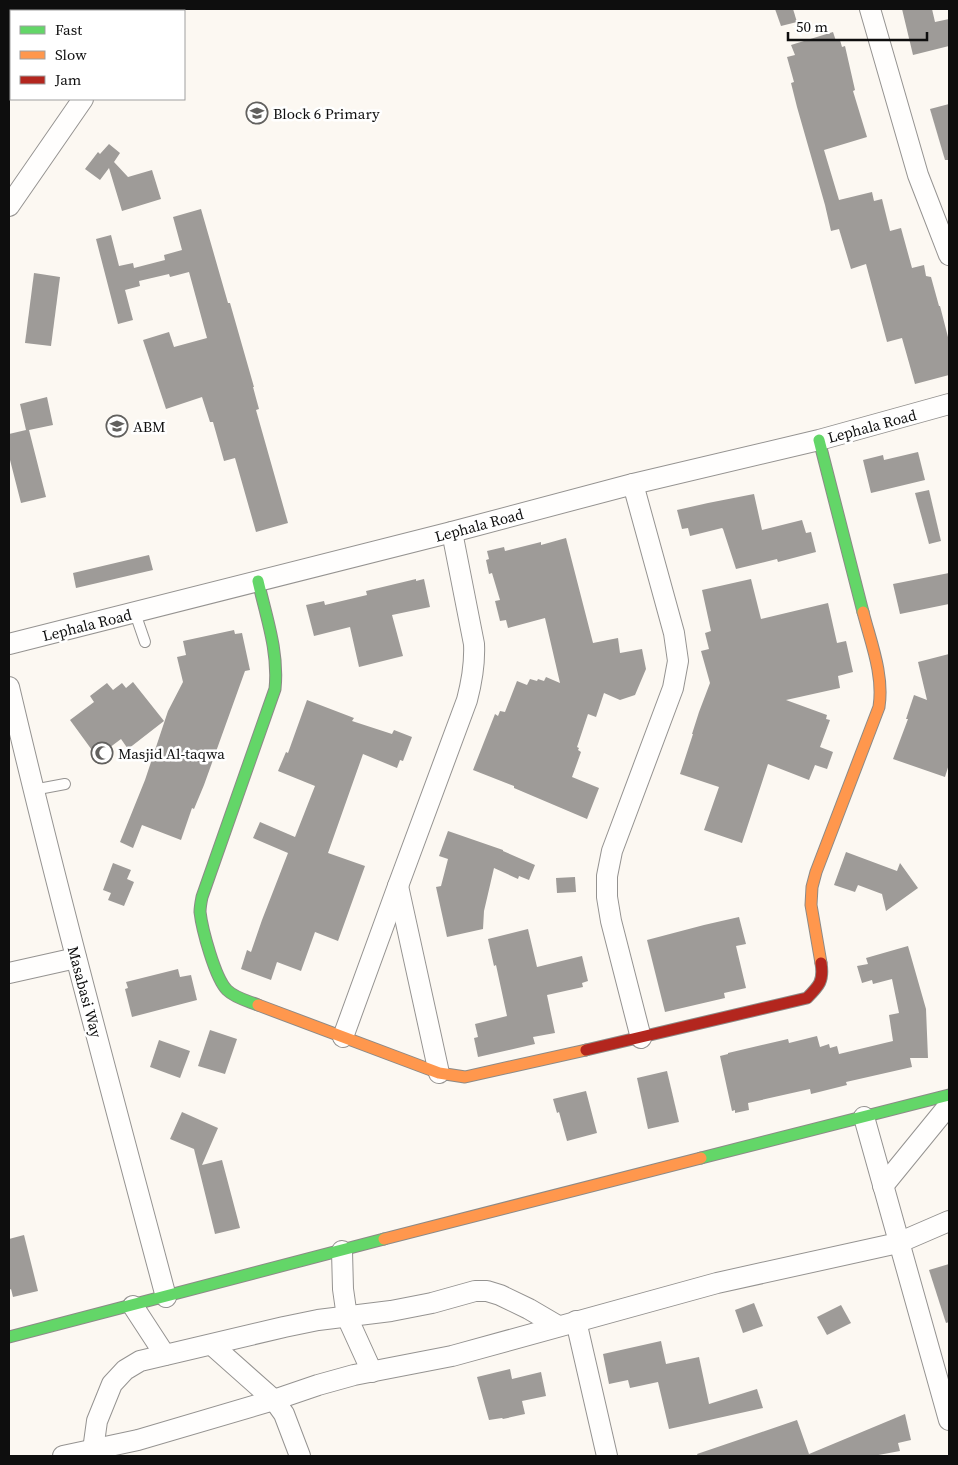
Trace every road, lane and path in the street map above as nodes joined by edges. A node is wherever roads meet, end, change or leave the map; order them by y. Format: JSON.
{"nodes":[{"id":1,"x":870,"y":9,"type":"edge"},
{"id":2,"x":82,"y":100,"type":"edge"},
{"id":3,"x":9,"y":206,"type":"edge"},
{"id":4,"x":940,"y":207,"type":"edge"},
{"id":5,"x":949,"y":255,"type":"edge"},
{"id":6,"x":949,"y":404,"type":"edge"},
{"id":7,"x":819,"y":440,"type":"junction"},
{"id":8,"x":633,"y":484,"type":"junction"},
{"id":9,"x":452,"y":532,"type":"junction"},
{"id":10,"x":258,"y":581,"type":"junction"},
{"id":11,"x":135,"y":613,"type":"junction"},
{"id":12,"x":145,"y":642,"type":"dead end"},
{"id":13,"x":9,"y":644,"type":"edge"},
{"id":14,"x":9,"y":687,"type":"edge"},
{"id":15,"x":65,"y":784,"type":"dead end"},
{"id":16,"x":33,"y":790,"type":"junction"},
{"id":17,"x":398,"y":886,"type":"junction"},
{"id":18,"x":76,"y":958,"type":"junction"},
{"id":19,"x":9,"y":974,"type":"edge"},
{"id":20,"x":343,"y":1037,"type":"junction"},
{"id":21,"x":641,"y":1038,"type":"junction"},
{"id":22,"x":439,"y":1073,"type":"junction"},
{"id":23,"x":949,"y":1095,"type":"edge"},
{"id":24,"x":949,"y":1105,"type":"edge"},
{"id":25,"x":864,"y":1117,"type":"junction"},
{"id":26,"x":883,"y":1186,"type":"junction"},
{"id":27,"x":949,"y":1221,"type":"edge"},
{"id":28,"x":898,"y":1242,"type":"junction"},
{"id":29,"x":342,"y":1251,"type":"junction"},
{"id":30,"x":166,"y":1297,"type":"junction"},
{"id":31,"x":133,"y":1306,"type":"junction"},
{"id":32,"x":347,"y":1317,"type":"junction"},
{"id":33,"x":567,"y":1324,"type":"junction"},
{"id":34,"x":9,"y":1337,"type":"edge"},
{"id":35,"x":212,"y":1345,"type":"junction"},
{"id":36,"x":165,"y":1355,"type":"junction"},
{"id":37,"x":372,"y":1372,"type":"junction"},
{"id":38,"x":274,"y":1400,"type":"junction"},
{"id":39,"x":949,"y":1420,"type":"edge"},
{"id":40,"x":93,"y":1450,"type":"junction"},
{"id":41,"x":64,"y":1456,"type":"edge"},
{"id":42,"x":300,"y":1456,"type":"edge"},
{"id":43,"x":607,"y":1456,"type":"edge"}],
"edges":[{"from":1,"to":4,"type":"street"},
{"from":2,"to":3,"type":"street"},
{"from":4,"to":5,"type":"street"},
{"from":6,"to":7,"type":"street","name":"Lephala Road"},
{"from":7,"to":8,"type":"street","name":"Lephala Road"},
{"from":7,"to":21,"type":"street"},
{"from":8,"to":9,"type":"street","name":"Lephala Road"},
{"from":8,"to":21,"type":"street"},
{"from":9,"to":10,"type":"street","name":"Lephala Road"},
{"from":9,"to":17,"type":"street"},
{"from":10,"to":11,"type":"street","name":"Lephala Road"},
{"from":10,"to":20,"type":"street"},
{"from":11,"to":12,"type":"lane"},
{"from":11,"to":13,"type":"street","name":"Lephala Road"},
{"from":14,"to":16,"type":"street","name":"Masabasi Way"},
{"from":15,"to":16,"type":"lane"},
{"from":16,"to":18,"type":"street","name":"Masabasi Way"},
{"from":17,"to":20,"type":"street"},
{"from":17,"to":22,"type":"street"},
{"from":18,"to":19,"type":"street"},
{"from":18,"to":30,"type":"street","name":"Masabasi Way"},
{"from":20,"to":22,"type":"street"},
{"from":21,"to":22,"type":"street"},
{"from":23,"to":25,"type":"street"},
{"from":24,"to":26,"type":"street"},
{"from":25,"to":26,"type":"street"},
{"from":25,"to":29,"type":"street"},
{"from":26,"to":28,"type":"street"},
{"from":27,"to":28,"type":"street"},
{"from":28,"to":33,"type":"street"},
{"from":28,"to":39,"type":"street"},
{"from":29,"to":30,"type":"street"},
{"from":29,"to":32,"type":"street"},
{"from":30,"to":31,"type":"street"},
{"from":31,"to":34,"type":"street"},
{"from":31,"to":36,"type":"street"},
{"from":32,"to":33,"type":"street"},
{"from":32,"to":35,"type":"street"},
{"from":32,"to":37,"type":"street"},
{"from":33,"to":37,"type":"street"},
{"from":33,"to":43,"type":"street"},
{"from":35,"to":36,"type":"street"},
{"from":35,"to":38,"type":"street"},
{"from":36,"to":40,"type":"street"},
{"from":37,"to":38,"type":"street"},
{"from":38,"to":40,"type":"street"},
{"from":38,"to":42,"type":"street"},
{"from":40,"to":41,"type":"street"}]}
